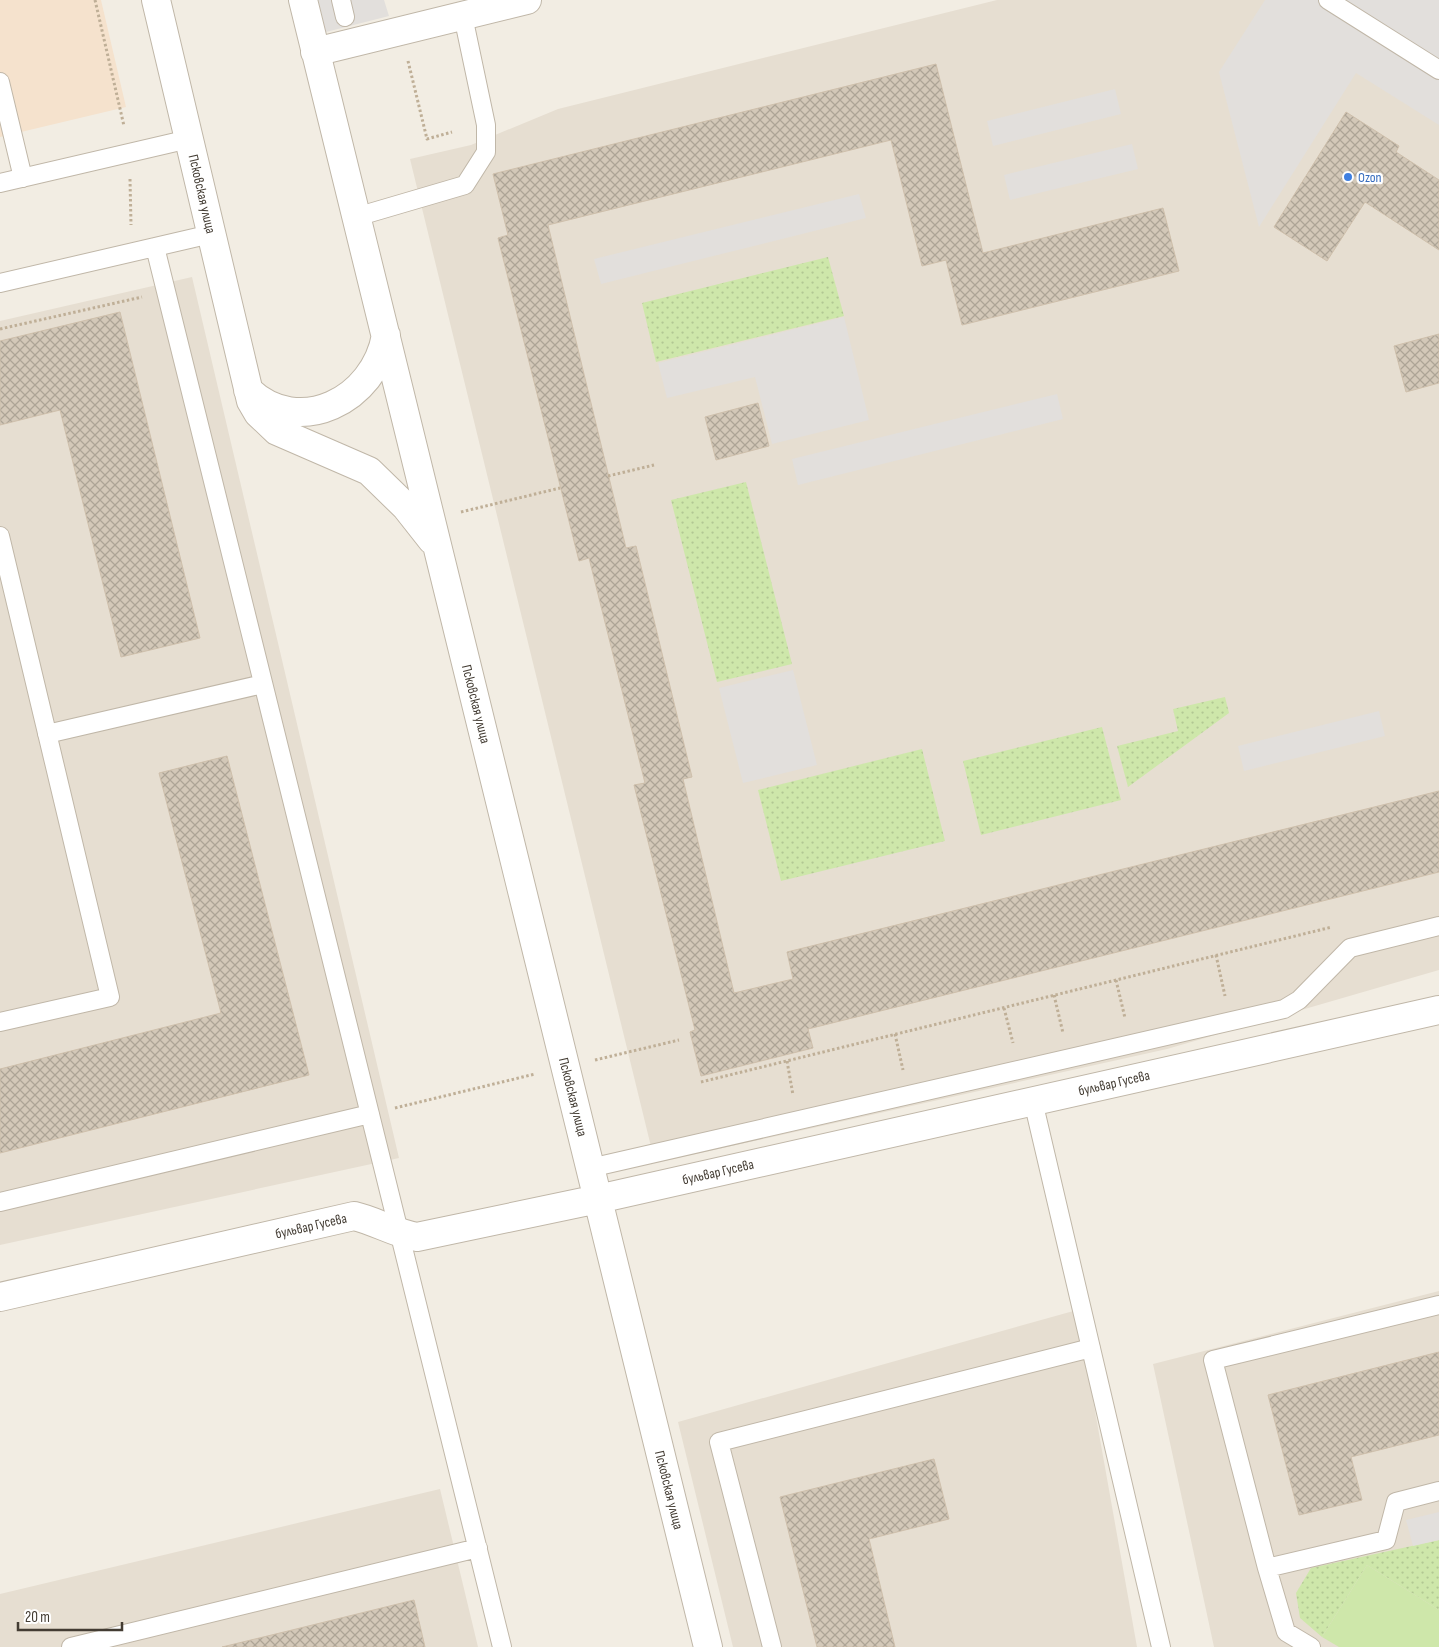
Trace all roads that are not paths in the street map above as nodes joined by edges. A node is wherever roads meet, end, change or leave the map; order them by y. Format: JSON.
{"nodes":[{"id":1,"x":156,"y":0,"type":"edge"},
{"id":2,"x":303,"y":0,"type":"edge"},
{"id":3,"x":341,"y":0,"type":"edge"},
{"id":4,"x":527,"y":0,"type":"edge"},
{"id":5,"x":1328,"y":0,"type":"edge"},
{"id":6,"x":462,"y":16,"type":"junction"},
{"id":7,"x":345,"y":18,"type":"dead end"},
{"id":8,"x":315,"y":52,"type":"junction"},
{"id":9,"x":1439,"y":70,"type":"edge"},
{"id":10,"x":0,"y":82,"type":"edge"},
{"id":11,"x":189,"y":139,"type":"junction"},
{"id":12,"x":23,"y":178,"type":"junction"},
{"id":13,"x":0,"y":183,"type":"edge"},
{"id":14,"x":356,"y":216,"type":"junction"},
{"id":15,"x":211,"y":234,"type":"junction"},
{"id":16,"x":155,"y":247,"type":"junction"},
{"id":17,"x":0,"y":284,"type":"edge"},
{"id":18,"x":386,"y":335,"type":"junction"},
{"id":19,"x":247,"y":388,"type":"junction"},
{"id":20,"x":0,"y":536,"type":"edge"},
{"id":21,"x":438,"y":547,"type":"junction"},
{"id":22,"x":263,"y":684,"type":"junction"},
{"id":23,"x":47,"y":734,"type":"junction"},
{"id":24,"x":1439,"y":926,"type":"edge"},
{"id":25,"x":1439,"y":1010,"type":"edge"},
{"id":26,"x":0,"y":1022,"type":"edge"},
{"id":27,"x":1033,"y":1101,"type":"junction"},
{"id":28,"x":370,"y":1114,"type":"junction"},
{"id":29,"x":590,"y":1168,"type":"junction"},
{"id":30,"x":598,"y":1199,"type":"junction"},
{"id":31,"x":0,"y":1202,"type":"edge"},
{"id":32,"x":400,"y":1234,"type":"junction"},
{"id":33,"x":0,"y":1297,"type":"edge"},
{"id":34,"x":1439,"y":1305,"type":"edge"},
{"id":35,"x":1091,"y":1348,"type":"junction"},
{"id":36,"x":1439,"y":1491,"type":"edge"},
{"id":37,"x":478,"y":1548,"type":"junction"},
{"id":38,"x":1267,"y":1568,"type":"junction"},
{"id":39,"x":71,"y":1647,"type":"edge"},
{"id":40,"x":502,"y":1647,"type":"edge"},
{"id":41,"x":708,"y":1647,"type":"edge"},
{"id":42,"x":772,"y":1647,"type":"edge"},
{"id":43,"x":1161,"y":1647,"type":"edge"},
{"id":44,"x":1311,"y":1647,"type":"edge"}],
"edges":[{"from":1,"to":11,"type":"street","name":"Псковская улица"},
{"from":2,"to":8,"type":"street","name":"Псковская улица"},
{"from":3,"to":7,"type":"lane"},
{"from":4,"to":6,"type":"street"},
{"from":5,"to":9,"type":"lane"},
{"from":6,"to":8,"type":"street"},
{"from":6,"to":14,"type":"lane"},
{"from":8,"to":14,"type":"street","name":"Псковская улица"},
{"from":10,"to":12,"type":"lane"},
{"from":11,"to":12,"type":"lane"},
{"from":11,"to":15,"type":"street","name":"Псковская улица"},
{"from":12,"to":13,"type":"lane"},
{"from":14,"to":18,"type":"street","name":"Псковская улица"},
{"from":15,"to":16,"type":"lane"},
{"from":15,"to":19,"type":"street","name":"Псковская улица"},
{"from":16,"to":17,"type":"lane"},
{"from":16,"to":22,"type":"lane"},
{"from":18,"to":19,"type":"street"},
{"from":18,"to":21,"type":"street","name":"Псковская улица"},
{"from":19,"to":21,"type":"street","name":"Псковская улица"},
{"from":20,"to":23,"type":"lane"},
{"from":21,"to":29,"type":"street","name":"Псковская улица"},
{"from":22,"to":23,"type":"lane"},
{"from":22,"to":28,"type":"lane"},
{"from":23,"to":26,"type":"lane"},
{"from":24,"to":29,"type":"lane"},
{"from":25,"to":27,"type":"street","name":"бульвар Гусева"},
{"from":27,"to":30,"type":"street","name":"бульвар Гусева"},
{"from":27,"to":35,"type":"lane"},
{"from":28,"to":31,"type":"lane"},
{"from":28,"to":32,"type":"lane"},
{"from":29,"to":30,"type":"street","name":"Псковская улица"},
{"from":30,"to":32,"type":"street","name":"бульвар Гусева"},
{"from":30,"to":41,"type":"street","name":"Псковская улица"},
{"from":32,"to":33,"type":"street","name":"бульвар Гусева"},
{"from":32,"to":37,"type":"lane"},
{"from":34,"to":38,"type":"lane"},
{"from":35,"to":42,"type":"lane"},
{"from":35,"to":43,"type":"lane"},
{"from":36,"to":38,"type":"lane"},
{"from":37,"to":39,"type":"lane"},
{"from":37,"to":40,"type":"lane"},
{"from":38,"to":44,"type":"lane"}]}
